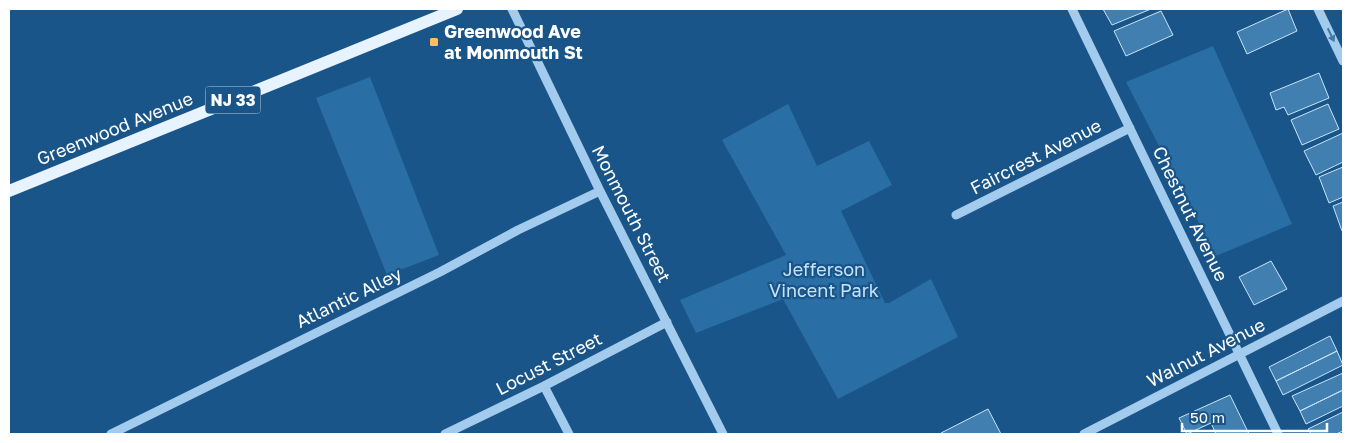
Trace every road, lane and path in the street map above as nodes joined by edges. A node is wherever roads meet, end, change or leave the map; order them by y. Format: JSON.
{"nodes":[{"id":1,"x":457,"y":9,"type":"edge"},
{"id":2,"x":512,"y":9,"type":"edge"},
{"id":3,"x":1072,"y":9,"type":"edge"},
{"id":4,"x":1318,"y":9,"type":"edge"},
{"id":5,"x":1343,"y":61,"type":"edge"},
{"id":6,"x":1130,"y":128,"type":"junction"},
{"id":7,"x":9,"y":191,"type":"edge"},
{"id":8,"x":600,"y":191,"type":"junction"},
{"id":9,"x":956,"y":215,"type":"dead end"},
{"id":10,"x":1343,"y":300,"type":"edge"},
{"id":11,"x":667,"y":322,"type":"junction"},
{"id":12,"x":1238,"y":354,"type":"junction"},
{"id":13,"x":544,"y":386,"type":"junction"},
{"id":14,"x":111,"y":434,"type":"edge"},
{"id":15,"x":444,"y":434,"type":"edge"},
{"id":16,"x":569,"y":434,"type":"edge"},
{"id":17,"x":723,"y":434,"type":"edge"},
{"id":18,"x":1084,"y":434,"type":"edge"},
{"id":19,"x":1278,"y":434,"type":"edge"}],
"edges":[{"from":1,"to":7,"type":"main road","name":"Greenwood Avenue","number":"NJ 33"},
{"from":2,"to":8,"type":"street","name":"Monmouth Street"},
{"from":3,"to":6,"type":"street","name":"Chestnut Avenue"},
{"from":4,"to":5,"type":"street","one_way":true},
{"from":6,"to":9,"type":"street","name":"Faircrest Avenue"},
{"from":6,"to":12,"type":"street","name":"Chestnut Avenue"},
{"from":8,"to":11,"type":"street","name":"Monmouth Street"},
{"from":8,"to":14,"type":"street","name":"Atlantic Alley"},
{"from":10,"to":12,"type":"street","name":"Walnut Avenue"},
{"from":11,"to":13,"type":"street","name":"Locust Street"},
{"from":11,"to":17,"type":"street","name":"Monmouth Street"},
{"from":12,"to":18,"type":"street","name":"Walnut Avenue"},
{"from":12,"to":19,"type":"street","name":"Chestnut Avenue"},
{"from":13,"to":15,"type":"street","name":"Locust Street"},
{"from":13,"to":16,"type":"street"}]}
